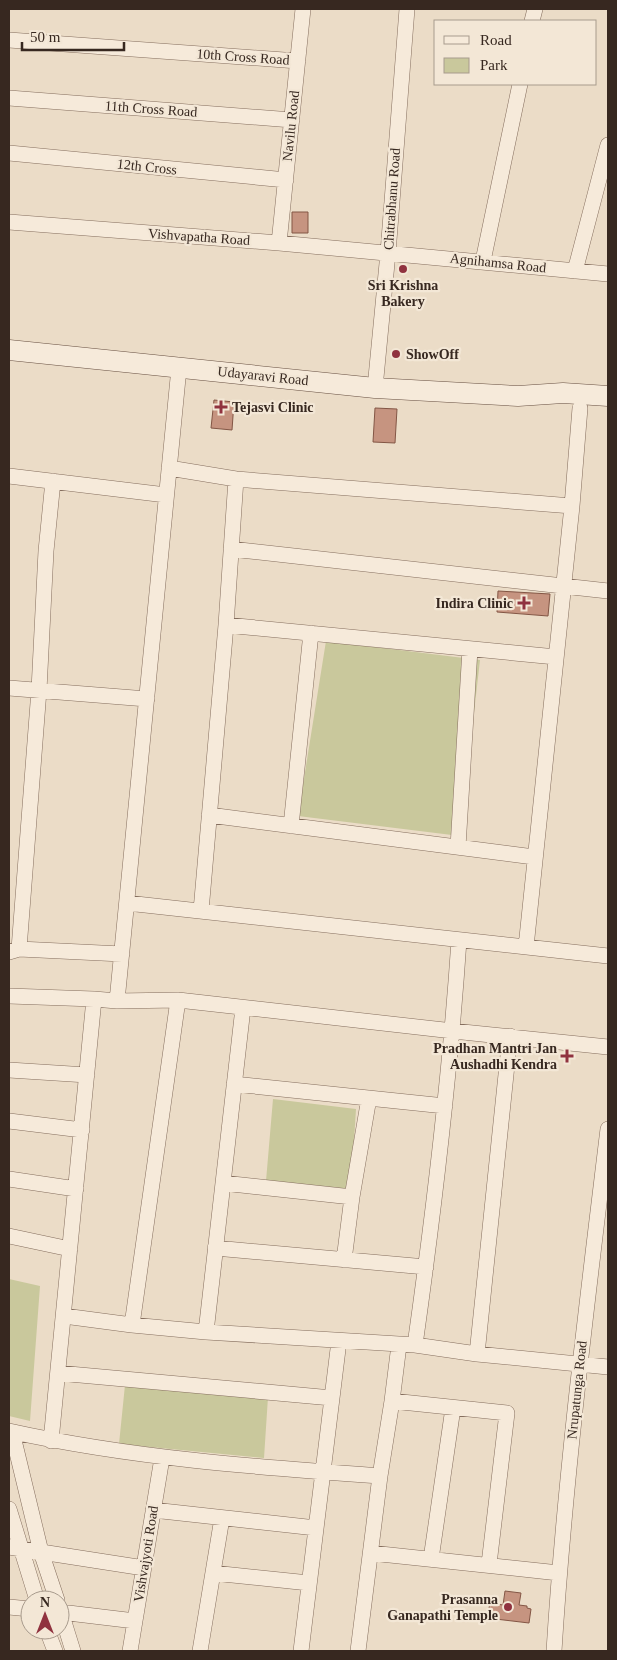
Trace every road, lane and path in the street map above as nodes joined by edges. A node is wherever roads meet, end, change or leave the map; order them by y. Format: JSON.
{"nodes":[{"id":1,"x":303,"y":9,"type":"edge"},
{"id":2,"x":407,"y":9,"type":"edge"},
{"id":3,"x":9,"y":40,"type":"edge"},
{"id":4,"x":298,"y":61,"type":"junction"},
{"id":5,"x":520,"y":85,"type":"edge"},
{"id":6,"x":9,"y":98,"type":"edge"},
{"id":7,"x":292,"y":120,"type":"junction"},
{"id":8,"x":608,"y":145,"type":"edge"},
{"id":9,"x":9,"y":153,"type":"edge"},
{"id":10,"x":286,"y":180,"type":"junction"},
{"id":11,"x":9,"y":222,"type":"edge"},
{"id":12,"x":280,"y":243,"type":"junction"},
{"id":13,"x":388,"y":253,"type":"junction"},
{"id":14,"x":483,"y":261,"type":"junction"},
{"id":15,"x":575,"y":271,"type":"junction"},
{"id":16,"x":608,"y":274,"type":"edge"},
{"id":17,"x":9,"y":350,"type":"edge"},
{"id":18,"x":179,"y":368,"type":"junction"},
{"id":19,"x":375,"y":388,"type":"junction"},
{"id":20,"x":518,"y":396,"type":"junction"},
{"id":21,"x":608,"y":396,"type":"edge"},
{"id":22,"x":580,"y":408,"type":"junction"},
{"id":23,"x":608,"y":410,"type":"edge"},
{"id":24,"x":169,"y":468,"type":"junction"},
{"id":25,"x":9,"y":476,"type":"edge"},
{"id":26,"x":236,"y":479,"type":"junction"},
{"id":27,"x":53,"y":480,"type":"junction"},
{"id":28,"x":166,"y":495,"type":"junction"},
{"id":29,"x":572,"y":506,"type":"junction"},
{"id":30,"x":231,"y":549,"type":"junction"},
{"id":31,"x":563,"y":587,"type":"junction"},
{"id":32,"x":608,"y":591,"type":"edge"},
{"id":33,"x":226,"y":625,"type":"junction"},
{"id":34,"x":311,"y":633,"type":"junction"},
{"id":35,"x":470,"y":649,"type":"junction"},
{"id":36,"x":556,"y":657,"type":"junction"},
{"id":37,"x":9,"y":688,"type":"edge"},
{"id":38,"x":39,"y":690,"type":"junction"},
{"id":39,"x":146,"y":699,"type":"junction"},
{"id":40,"x":209,"y":816,"type":"junction"},
{"id":41,"x":291,"y":826,"type":"junction"},
{"id":42,"x":458,"y":847,"type":"junction"},
{"id":43,"x":534,"y":857,"type":"junction"},
{"id":44,"x":127,"y":903,"type":"junction"},
{"id":45,"x":201,"y":911,"type":"junction"},
{"id":46,"x":459,"y":940,"type":"junction"},
{"id":47,"x":526,"y":948,"type":"junction"},
{"id":48,"x":14,"y":951,"type":"edge"},
{"id":49,"x":122,"y":954,"type":"junction"},
{"id":50,"x":608,"y":956,"type":"edge"},
{"id":51,"x":9,"y":996,"type":"edge"},
{"id":52,"x":94,"y":999,"type":"junction"},
{"id":53,"x":178,"y":1000,"type":"junction"},
{"id":54,"x":117,"y":1001,"type":"junction"},
{"id":55,"x":243,"y":1008,"type":"junction"},
{"id":56,"x":453,"y":1031,"type":"junction"},
{"id":57,"x":510,"y":1036,"type":"junction"},
{"id":58,"x":608,"y":1046,"type":"edge"},
{"id":59,"x":9,"y":1070,"type":"edge"},
{"id":60,"x":87,"y":1075,"type":"junction"},
{"id":61,"x":234,"y":1084,"type":"junction"},
{"id":62,"x":369,"y":1098,"type":"junction"},
{"id":63,"x":445,"y":1106,"type":"junction"},
{"id":64,"x":9,"y":1121,"type":"edge"},
{"id":65,"x":608,"y":1129,"type":"edge"},
{"id":66,"x":82,"y":1130,"type":"junction"},
{"id":67,"x":9,"y":1179,"type":"edge"},
{"id":68,"x":223,"y":1182,"type":"junction"},
{"id":69,"x":76,"y":1189,"type":"junction"},
{"id":70,"x":352,"y":1197,"type":"junction"},
{"id":71,"x":9,"y":1236,"type":"edge"},
{"id":72,"x":215,"y":1248,"type":"junction"},
{"id":73,"x":70,"y":1249,"type":"junction"},
{"id":74,"x":344,"y":1260,"type":"junction"},
{"id":75,"x":426,"y":1267,"type":"junction"},
{"id":76,"x":64,"y":1316,"type":"junction"},
{"id":77,"x":132,"y":1325,"type":"junction"},
{"id":78,"x":206,"y":1332,"type":"junction"},
{"id":79,"x":339,"y":1341,"type":"junction"},
{"id":80,"x":398,"y":1345,"type":"junction"},
{"id":81,"x":415,"y":1345,"type":"junction"},
{"id":82,"x":477,"y":1354,"type":"junction"},
{"id":83,"x":579,"y":1365,"type":"junction"},
{"id":84,"x":608,"y":1367,"type":"edge"},
{"id":85,"x":58,"y":1372,"type":"junction"},
{"id":86,"x":332,"y":1398,"type":"junction"},
{"id":87,"x":392,"y":1401,"type":"junction"},
{"id":88,"x":453,"y":1408,"type":"junction"},
{"id":89,"x":10,"y":1432,"type":"edge"},
{"id":90,"x":51,"y":1441,"type":"junction"},
{"id":91,"x":162,"y":1458,"type":"junction"},
{"id":92,"x":322,"y":1472,"type":"junction"},
{"id":93,"x":380,"y":1476,"type":"junction"},
{"id":94,"x":9,"y":1509,"type":"edge"},
{"id":95,"x":153,"y":1510,"type":"junction"},
{"id":96,"x":222,"y":1518,"type":"junction"},
{"id":97,"x":316,"y":1528,"type":"junction"},
{"id":98,"x":15,"y":1548,"type":"edge"},
{"id":99,"x":41,"y":1552,"type":"junction"},
{"id":100,"x":371,"y":1553,"type":"junction"},
{"id":101,"x":431,"y":1559,"type":"junction"},
{"id":102,"x":489,"y":1564,"type":"junction"},
{"id":103,"x":144,"y":1568,"type":"junction"},
{"id":104,"x":213,"y":1573,"type":"junction"},
{"id":105,"x":559,"y":1573,"type":"junction"},
{"id":106,"x":309,"y":1583,"type":"junction"},
{"id":107,"x":33,"y":1590,"type":"edge"},
{"id":108,"x":54,"y":1590,"type":"edge"},
{"id":109,"x":70,"y":1610,"type":"edge"},
{"id":110,"x":135,"y":1621,"type":"junction"},
{"id":111,"x":130,"y":1651,"type":"edge"},
{"id":112,"x":200,"y":1651,"type":"edge"},
{"id":113,"x":301,"y":1651,"type":"edge"},
{"id":114,"x":358,"y":1651,"type":"edge"},
{"id":115,"x":554,"y":1651,"type":"edge"}],
"edges":[{"from":1,"to":4,"type":"street","name":"Navilu Road"},
{"from":2,"to":13,"type":"street","name":"Chitrabhanu Road"},
{"from":3,"to":4,"type":"street","name":"10th Cross Road"},
{"from":4,"to":7,"type":"street","name":"Navilu Road"},
{"from":5,"to":14,"type":"street"},
{"from":6,"to":7,"type":"street","name":"11th Cross Road"},
{"from":7,"to":10,"type":"street","name":"Navilu Road"},
{"from":8,"to":15,"type":"street"},
{"from":9,"to":10,"type":"street","name":"12th Cross"},
{"from":10,"to":12,"type":"street","name":"Navilu Road"},
{"from":11,"to":12,"type":"street","name":"Vishvapatha Road"},
{"from":12,"to":13,"type":"street","name":"Vishvapatha Road"},
{"from":13,"to":14,"type":"street","name":"Agnihamsa Road"},
{"from":13,"to":19,"type":"street","name":"Chitrabhanu Road"},
{"from":14,"to":15,"type":"street","name":"Agnihamsa Road"},
{"from":15,"to":16,"type":"street","name":"Agnihamsa Road"},
{"from":17,"to":18,"type":"street","name":"Udayaravi Road"},
{"from":18,"to":19,"type":"street","name":"Udayaravi Road"},
{"from":18,"to":24,"type":"street"},
{"from":19,"to":20,"type":"street","name":"Udayaravi Road"},
{"from":20,"to":21,"type":"street","name":"Udayaravi Road"},
{"from":20,"to":22,"type":"street","name":"Udayaravi Road"},
{"from":22,"to":23,"type":"street","name":"Udayaravi Road"},
{"from":22,"to":29,"type":"street"},
{"from":24,"to":26,"type":"street"},
{"from":24,"to":28,"type":"street"},
{"from":25,"to":27,"type":"street"},
{"from":26,"to":29,"type":"street"},
{"from":26,"to":30,"type":"street"},
{"from":27,"to":28,"type":"street"},
{"from":27,"to":38,"type":"street"},
{"from":28,"to":39,"type":"street"},
{"from":29,"to":31,"type":"street"},
{"from":30,"to":31,"type":"street"},
{"from":30,"to":33,"type":"street"},
{"from":31,"to":32,"type":"street"},
{"from":31,"to":36,"type":"street"},
{"from":33,"to":34,"type":"street"},
{"from":33,"to":40,"type":"street"},
{"from":34,"to":35,"type":"street"},
{"from":34,"to":41,"type":"street"},
{"from":35,"to":36,"type":"street"},
{"from":35,"to":42,"type":"street"},
{"from":36,"to":43,"type":"street"},
{"from":37,"to":38,"type":"street"},
{"from":38,"to":39,"type":"street"},
{"from":38,"to":48,"type":"street"},
{"from":39,"to":44,"type":"street"},
{"from":40,"to":41,"type":"street"},
{"from":40,"to":45,"type":"street"},
{"from":41,"to":42,"type":"street"},
{"from":42,"to":43,"type":"street"},
{"from":43,"to":47,"type":"street"},
{"from":44,"to":45,"type":"street"},
{"from":44,"to":49,"type":"street"},
{"from":45,"to":46,"type":"street"},
{"from":46,"to":47,"type":"street"},
{"from":46,"to":56,"type":"street"},
{"from":47,"to":50,"type":"street"},
{"from":48,"to":49,"type":"street"},
{"from":49,"to":54,"type":"street"},
{"from":51,"to":52,"type":"street"},
{"from":52,"to":54,"type":"street"},
{"from":52,"to":60,"type":"street"},
{"from":53,"to":54,"type":"street"},
{"from":53,"to":55,"type":"street"},
{"from":53,"to":77,"type":"street"},
{"from":55,"to":56,"type":"street"},
{"from":55,"to":61,"type":"street"},
{"from":56,"to":57,"type":"street"},
{"from":56,"to":63,"type":"street"},
{"from":57,"to":58,"type":"street"},
{"from":57,"to":82,"type":"street"},
{"from":59,"to":60,"type":"street"},
{"from":60,"to":66,"type":"street"},
{"from":61,"to":62,"type":"street"},
{"from":61,"to":68,"type":"street"},
{"from":62,"to":63,"type":"street"},
{"from":62,"to":70,"type":"street"},
{"from":63,"to":75,"type":"street"},
{"from":64,"to":66,"type":"street"},
{"from":65,"to":83,"type":"street","name":"Nrupatunga Road"},
{"from":66,"to":69,"type":"street"},
{"from":67,"to":69,"type":"street"},
{"from":68,"to":70,"type":"street"},
{"from":68,"to":72,"type":"street"},
{"from":69,"to":73,"type":"street"},
{"from":70,"to":74,"type":"street"},
{"from":71,"to":73,"type":"street"},
{"from":72,"to":74,"type":"street"},
{"from":72,"to":78,"type":"street"},
{"from":73,"to":76,"type":"street"},
{"from":74,"to":75,"type":"street"},
{"from":75,"to":81,"type":"street"},
{"from":76,"to":77,"type":"street"},
{"from":76,"to":85,"type":"street"},
{"from":77,"to":78,"type":"street"},
{"from":78,"to":79,"type":"street"},
{"from":79,"to":80,"type":"street"},
{"from":79,"to":86,"type":"street"},
{"from":80,"to":81,"type":"street"},
{"from":80,"to":87,"type":"street"},
{"from":81,"to":82,"type":"street"},
{"from":82,"to":83,"type":"street"},
{"from":83,"to":84,"type":"street"},
{"from":83,"to":105,"type":"street","name":"Nrupatunga Road"},
{"from":85,"to":86,"type":"street"},
{"from":85,"to":90,"type":"street"},
{"from":86,"to":92,"type":"street"},
{"from":87,"to":88,"type":"street"},
{"from":87,"to":93,"type":"street"},
{"from":88,"to":101,"type":"street"},
{"from":88,"to":102,"type":"street"},
{"from":89,"to":90,"type":"street"},
{"from":89,"to":99,"type":"street"},
{"from":90,"to":91,"type":"street"},
{"from":91,"to":92,"type":"street"},
{"from":91,"to":95,"type":"street","name":"Vishvajyoti Road"},
{"from":92,"to":93,"type":"street"},
{"from":92,"to":97,"type":"street"},
{"from":93,"to":100,"type":"street"},
{"from":94,"to":98,"type":"street"},
{"from":95,"to":96,"type":"street"},
{"from":95,"to":103,"type":"street","name":"Vishvajyoti Road"},
{"from":96,"to":97,"type":"street"},
{"from":96,"to":104,"type":"street"},
{"from":97,"to":106,"type":"street"},
{"from":98,"to":99,"type":"street"},
{"from":98,"to":107,"type":"street"},
{"from":99,"to":103,"type":"street"},
{"from":99,"to":108,"type":"street"},
{"from":100,"to":101,"type":"street"},
{"from":100,"to":114,"type":"street"},
{"from":101,"to":102,"type":"street"},
{"from":102,"to":105,"type":"street"},
{"from":103,"to":110,"type":"street","name":"Vishvajyoti Road"},
{"from":104,"to":106,"type":"street"},
{"from":104,"to":112,"type":"street"},
{"from":105,"to":115,"type":"street","name":"Nrupatunga Road"},
{"from":106,"to":113,"type":"street"},
{"from":109,"to":110,"type":"street"},
{"from":110,"to":111,"type":"street","name":"Vishvajyoti Road"}]}
